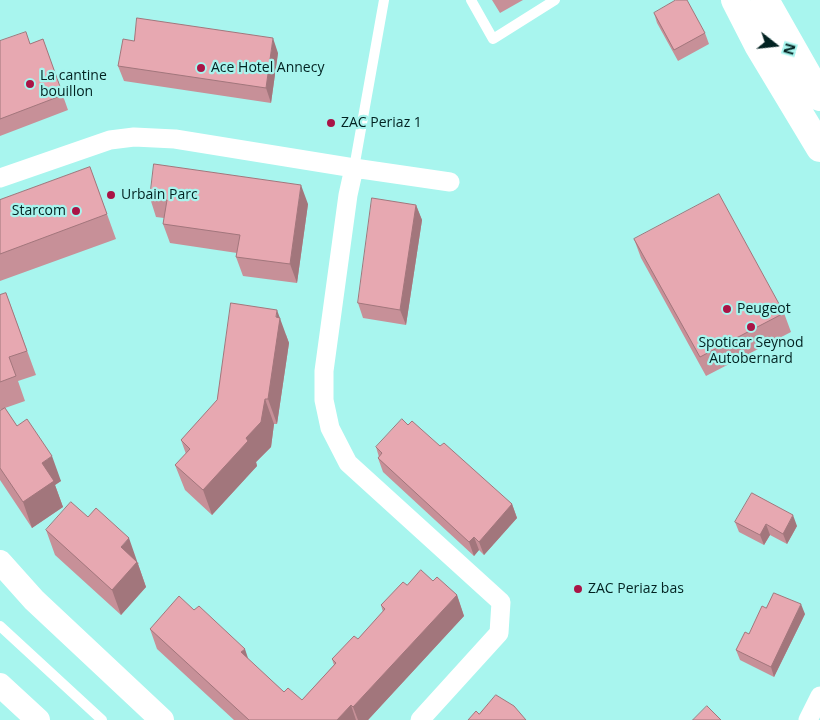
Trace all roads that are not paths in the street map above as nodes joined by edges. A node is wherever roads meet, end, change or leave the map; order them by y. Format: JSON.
{"nodes":[{"id":1,"x":384,"y":0,"type":"edge"},
{"id":2,"x":470,"y":0,"type":"edge"},
{"id":3,"x":555,"y":0,"type":"edge"},
{"id":4,"x":735,"y":0,"type":"edge"},
{"id":5,"x":764,"y":0,"type":"edge"},
{"id":6,"x":791,"y":74,"type":"junction"},
{"id":7,"x":820,"y":97,"type":"edge"},
{"id":8,"x":820,"y":147,"type":"edge"},
{"id":9,"x":354,"y":168,"type":"junction"},
{"id":10,"x":0,"y":178,"type":"edge"},
{"id":11,"x":450,"y":182,"type":"dead end"},
{"id":12,"x":0,"y":562,"type":"edge"},
{"id":13,"x":0,"y":626,"type":"edge"},
{"id":14,"x":0,"y":684,"type":"edge"},
{"id":15,"x":820,"y":696,"type":"edge"},
{"id":16,"x":38,"y":720,"type":"edge"},
{"id":17,"x":102,"y":720,"type":"edge"},
{"id":18,"x":162,"y":720,"type":"edge"},
{"id":19,"x":420,"y":720,"type":"edge"},
{"id":20,"x":808,"y":720,"type":"edge"}],
"edges":[{"from":1,"to":9,"type":"lane"},
{"from":2,"to":3,"type":"lane"},
{"from":4,"to":6,"type":"main road"},
{"from":5,"to":6,"type":"main road"},
{"from":6,"to":7,"type":"main road"},
{"from":6,"to":8,"type":"main road"},
{"from":9,"to":10,"type":"street"},
{"from":9,"to":11,"type":"street"},
{"from":9,"to":19,"type":"street"},
{"from":12,"to":18,"type":"street"},
{"from":13,"to":17,"type":"lane"},
{"from":14,"to":16,"type":"street"},
{"from":15,"to":20,"type":"street"}]}
